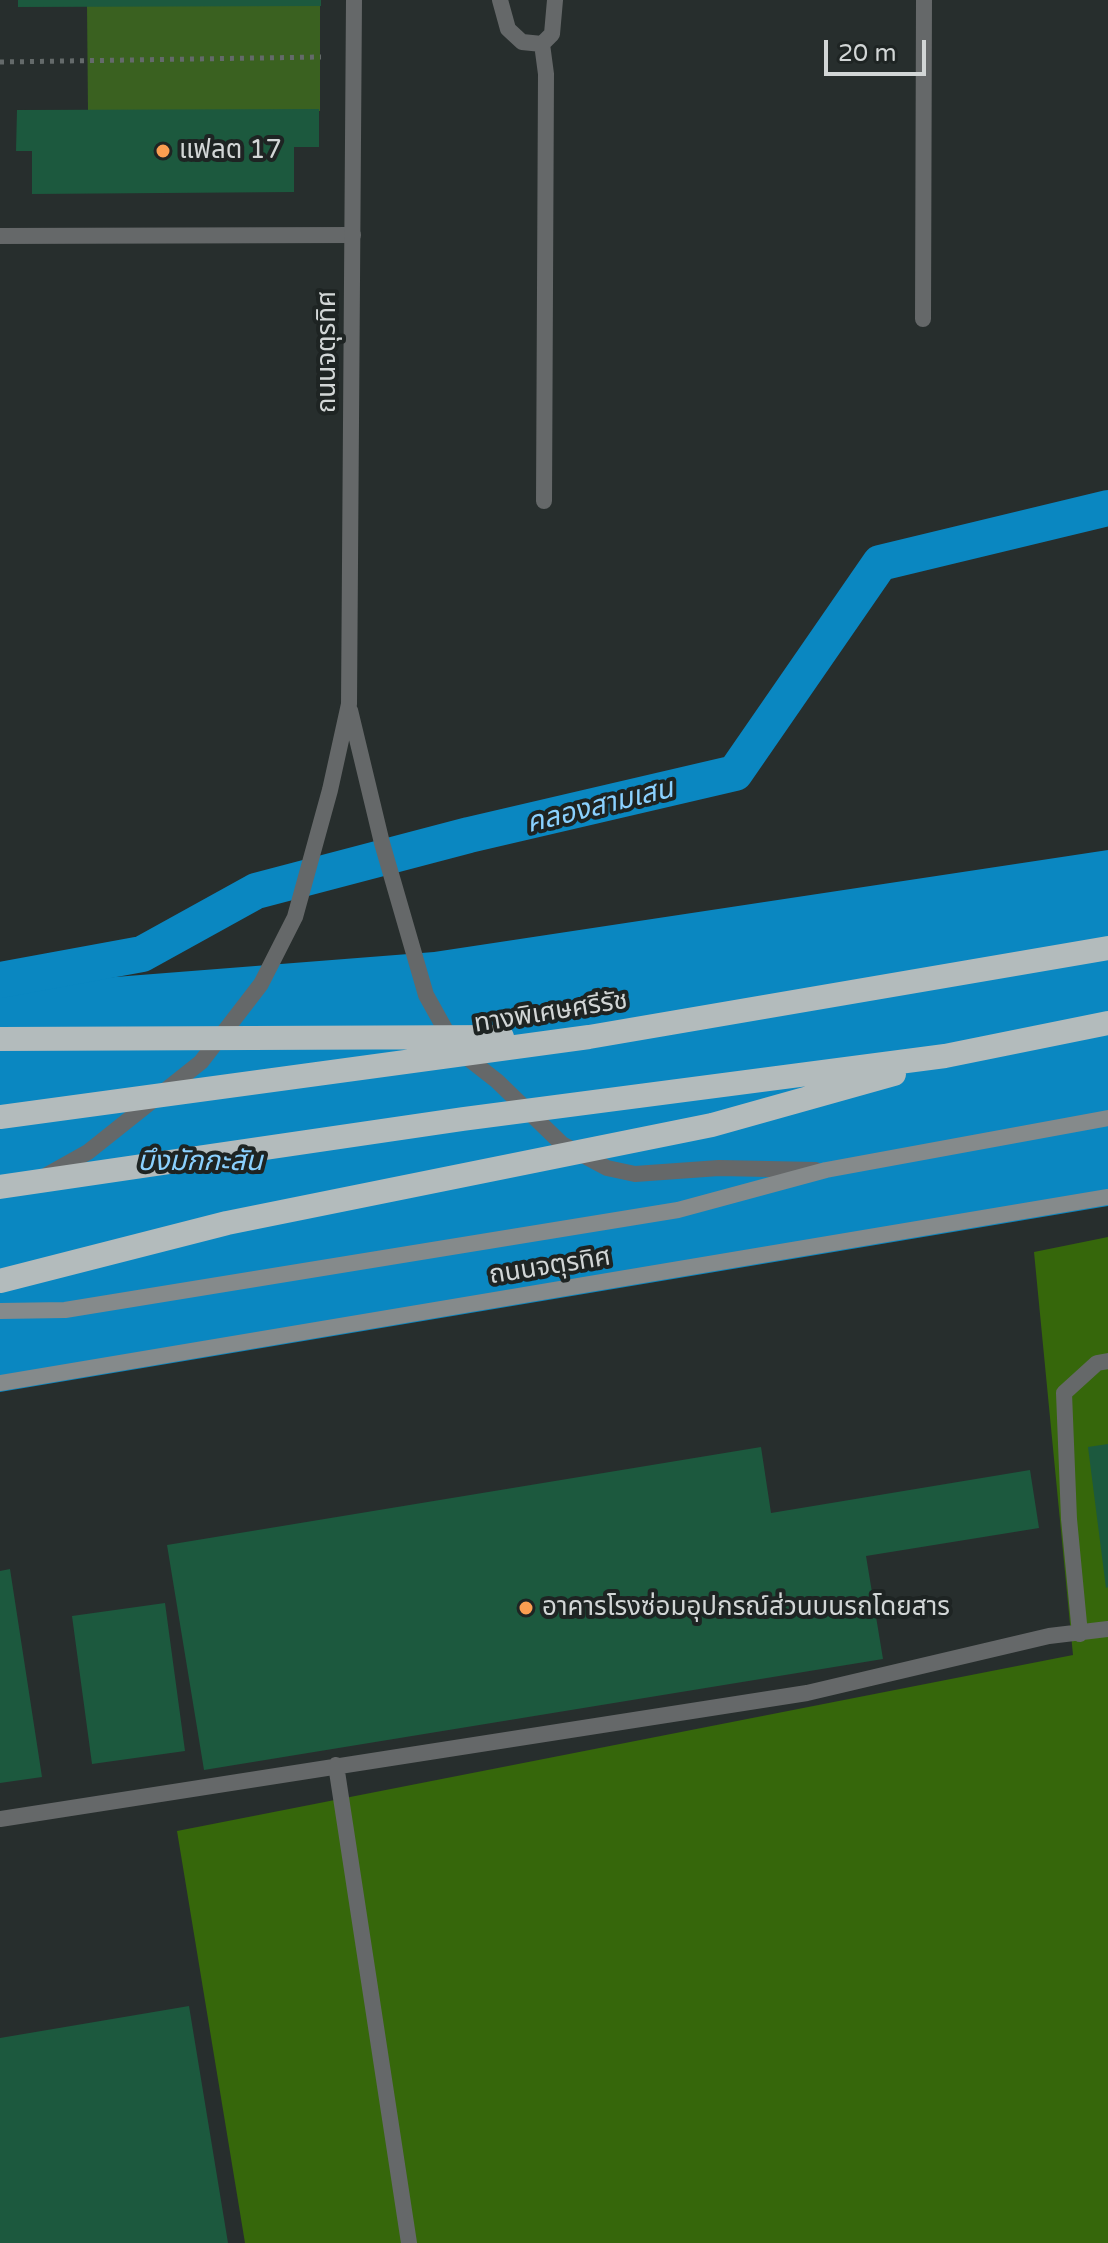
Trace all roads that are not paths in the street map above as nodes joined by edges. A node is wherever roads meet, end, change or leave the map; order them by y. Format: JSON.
{"nodes":[{"id":1,"x":354,"y":0,"type":"edge"},
{"id":2,"x":500,"y":0,"type":"edge"},
{"id":3,"x":555,"y":0,"type":"edge"},
{"id":4,"x":924,"y":0,"type":"edge"},
{"id":5,"x":542,"y":44,"type":"junction"},
{"id":6,"x":353,"y":235,"type":"junction"},
{"id":7,"x":0,"y":236,"type":"edge"},
{"id":8,"x":923,"y":319,"type":"dead end"},
{"id":9,"x":544,"y":501,"type":"dead end"},
{"id":10,"x":349,"y":704,"type":"junction"},
{"id":11,"x":1108,"y":948,"type":"edge"},
{"id":12,"x":1108,"y":1023,"type":"edge"},
{"id":13,"x":589,"y":1037,"type":"junction"},
{"id":14,"x":0,"y":1039,"type":"edge"},
{"id":15,"x":945,"y":1056,"type":"junction"},
{"id":16,"x":0,"y":1117,"type":"edge"},
{"id":17,"x":1108,"y":1118,"type":"edge"},
{"id":18,"x":826,"y":1170,"type":"junction"},
{"id":19,"x":0,"y":1188,"type":"edge"},
{"id":20,"x":1108,"y":1197,"type":"edge"},
{"id":21,"x":0,"y":1281,"type":"edge"},
{"id":22,"x":0,"y":1311,"type":"edge"},
{"id":23,"x":1108,"y":1361,"type":"edge"},
{"id":24,"x":0,"y":1383,"type":"edge"},
{"id":25,"x":1108,"y":1629,"type":"edge"},
{"id":26,"x":1080,"y":1634,"type":"junction"},
{"id":27,"x":336,"y":1765,"type":"junction"},
{"id":28,"x":0,"y":1819,"type":"edge"},
{"id":29,"x":409,"y":2243,"type":"edge"}],
"edges":[{"from":1,"to":6,"type":"street","name":"ถนนจตุรทิศ"},
{"from":2,"to":5,"type":"street"},
{"from":3,"to":5,"type":"street"},
{"from":4,"to":8,"type":"street"},
{"from":5,"to":9,"type":"street"},
{"from":6,"to":7,"type":"street"},
{"from":6,"to":10,"type":"street","name":"ถนนจตุรทิศ"},
{"from":10,"to":18,"type":"street","name":"ถนนจตุรทิศ"},
{"from":10,"to":19,"type":"street","name":"ถนนจตุรทิศ"},
{"from":11,"to":13,"type":"highway","name":"ทางพิเศษศรีรัช"},
{"from":12,"to":15,"type":"highway"},
{"from":13,"to":14,"type":"highway"},
{"from":13,"to":16,"type":"highway","name":"ทางพิเศษศรีรัช"},
{"from":15,"to":19,"type":"highway"},
{"from":15,"to":21,"type":"highway"},
{"from":17,"to":18,"type":"main road","name":"ถนนจตุรทิศ"},
{"from":18,"to":22,"type":"main road","name":"ถนนจตุรทิศ"},
{"from":20,"to":24,"type":"main road","name":"ถนนจตุรทิศ"},
{"from":23,"to":26,"type":"street"},
{"from":25,"to":26,"type":"street"},
{"from":26,"to":27,"type":"street"},
{"from":27,"to":28,"type":"street"},
{"from":27,"to":29,"type":"street"}]}
